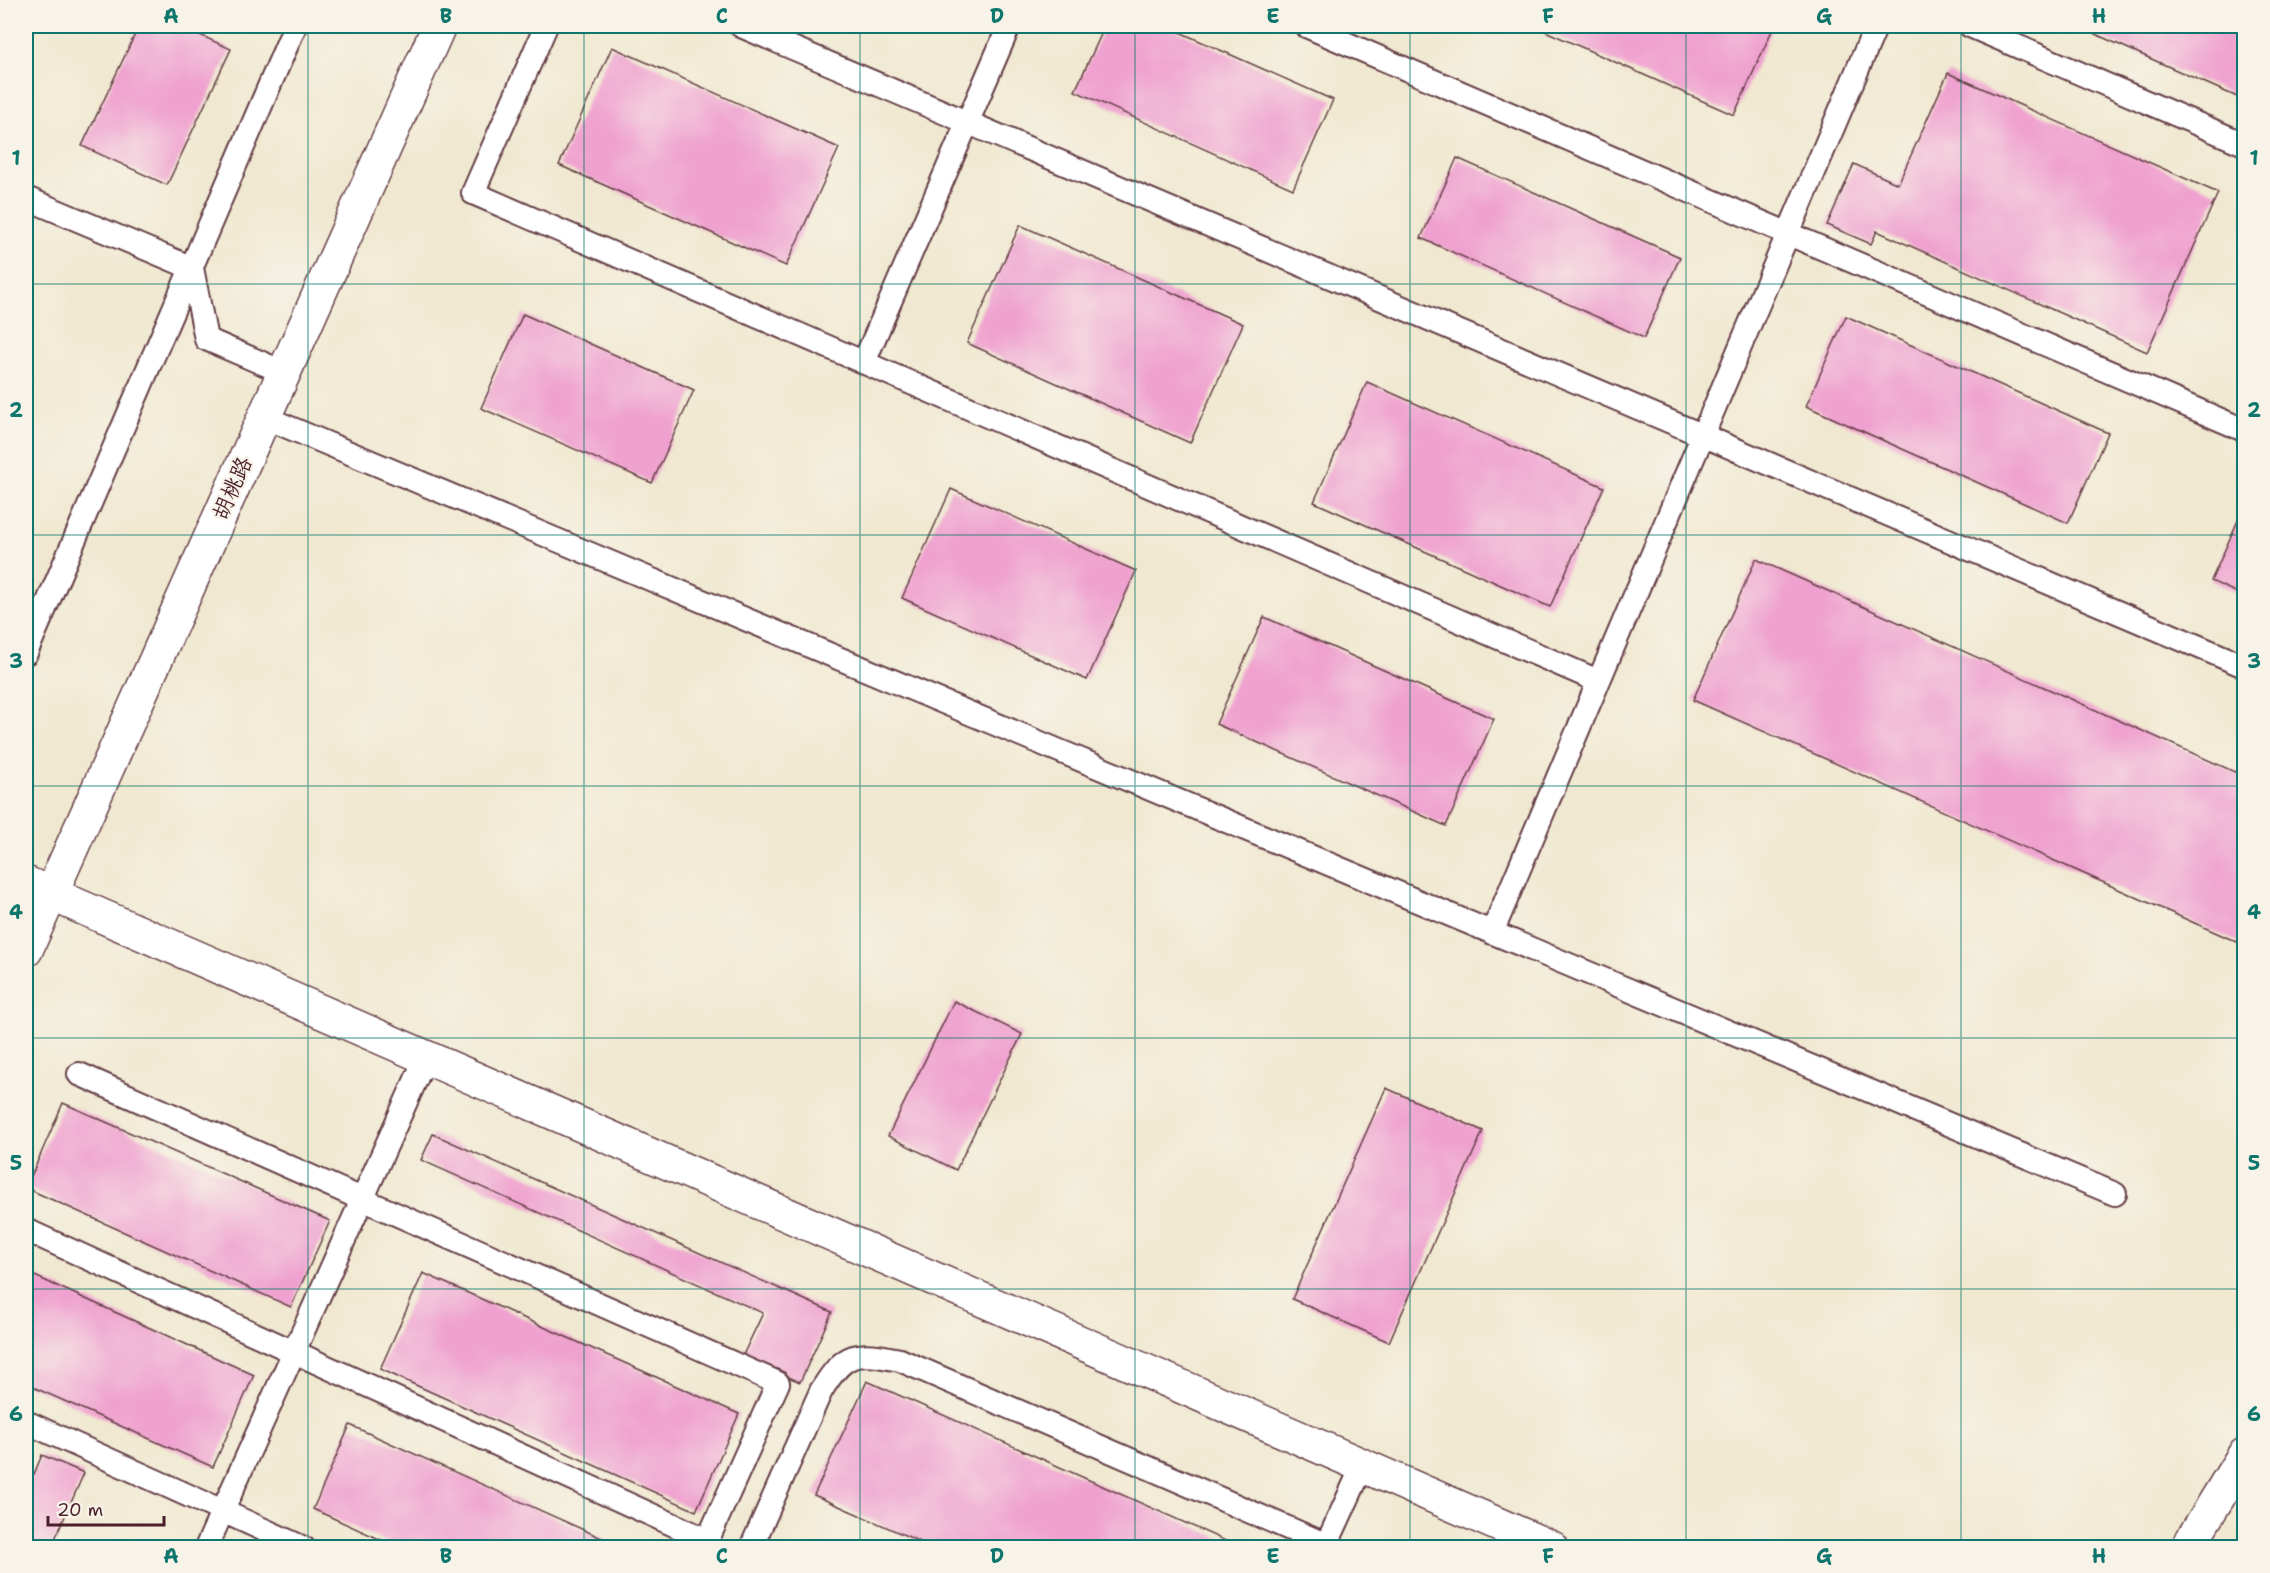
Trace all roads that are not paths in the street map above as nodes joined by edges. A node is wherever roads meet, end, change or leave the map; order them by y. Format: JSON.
{"nodes":[{"id":1,"x":295,"y":26,"type":"edge"},
{"id":2,"x":438,"y":26,"type":"edge"},
{"id":3,"x":546,"y":26,"type":"edge"},
{"id":4,"x":741,"y":26,"type":"edge"},
{"id":5,"x":1009,"y":26,"type":"edge"},
{"id":6,"x":1306,"y":26,"type":"edge"},
{"id":7,"x":1876,"y":26,"type":"edge"},
{"id":8,"x":1970,"y":26,"type":"edge"},
{"id":9,"x":967,"y":122,"type":"junction"},
{"id":10,"x":2244,"y":144,"type":"edge"},
{"id":11,"x":26,"y":198,"type":"edge"},
{"id":12,"x":1788,"y":233,"type":"junction"},
{"id":13,"x":192,"y":268,"type":"junction"},
{"id":14,"x":864,"y":362,"type":"junction"},
{"id":15,"x":284,"y":372,"type":"junction"},
{"id":16,"x":264,"y":417,"type":"junction"},
{"id":17,"x":2244,"y":430,"type":"edge"},
{"id":18,"x":1703,"y":435,"type":"junction"},
{"id":19,"x":26,"y":653,"type":"edge"},
{"id":20,"x":2244,"y":666,"type":"edge"},
{"id":21,"x":1598,"y":681,"type":"junction"},
{"id":22,"x":38,"y":888,"type":"edge"},
{"id":23,"x":1492,"y":933,"type":"junction"},
{"id":24,"x":26,"y":950,"type":"edge"},
{"id":25,"x":426,"y":1057,"type":"junction"},
{"id":26,"x":79,"y":1074,"type":"dead end"},
{"id":27,"x":2115,"y":1194,"type":"dead end"},
{"id":28,"x":361,"y":1200,"type":"junction"},
{"id":29,"x":26,"y":1230,"type":"edge"},
{"id":30,"x":293,"y":1352,"type":"junction"},
{"id":31,"x":26,"y":1422,"type":"edge"},
{"id":32,"x":2244,"y":1455,"type":"edge"},
{"id":33,"x":1363,"y":1465,"type":"junction"},
{"id":34,"x":223,"y":1510,"type":"junction"},
{"id":35,"x":706,"y":1544,"type":"edge"},
{"id":36,"x":1326,"y":1546,"type":"edge"},
{"id":37,"x":207,"y":1548,"type":"edge"},
{"id":38,"x":304,"y":1548,"type":"edge"},
{"id":39,"x":751,"y":1548,"type":"edge"},
{"id":40,"x":1552,"y":1548,"type":"edge"},
{"id":41,"x":2187,"y":1548,"type":"edge"}],
"edges":[{"from":1,"to":13,"type":"lane"},
{"from":2,"to":15,"type":"street","name":"胡桃路"},
{"from":3,"to":14,"type":"lane"},
{"from":4,"to":9,"type":"lane"},
{"from":5,"to":9,"type":"lane"},
{"from":6,"to":12,"type":"lane"},
{"from":7,"to":12,"type":"lane"},
{"from":8,"to":10,"type":"lane"},
{"from":9,"to":14,"type":"lane"},
{"from":9,"to":18,"type":"lane"},
{"from":11,"to":13,"type":"lane"},
{"from":12,"to":17,"type":"lane"},
{"from":12,"to":18,"type":"lane"},
{"from":13,"to":15,"type":"lane"},
{"from":13,"to":19,"type":"lane"},
{"from":14,"to":21,"type":"lane"},
{"from":15,"to":16,"type":"street","name":"胡桃路"},
{"from":16,"to":22,"type":"street","name":"胡桃路"},
{"from":16,"to":23,"type":"lane"},
{"from":18,"to":20,"type":"lane"},
{"from":18,"to":21,"type":"lane"},
{"from":21,"to":23,"type":"lane"},
{"from":22,"to":24,"type":"street","name":"胡桃路"},
{"from":22,"to":25,"type":"street"},
{"from":23,"to":27,"type":"lane"},
{"from":25,"to":28,"type":"lane"},
{"from":25,"to":33,"type":"street"},
{"from":26,"to":28,"type":"lane"},
{"from":28,"to":30,"type":"lane"},
{"from":28,"to":35,"type":"lane"},
{"from":29,"to":30,"type":"lane"},
{"from":30,"to":34,"type":"lane"},
{"from":30,"to":35,"type":"lane"},
{"from":31,"to":34,"type":"lane"},
{"from":32,"to":41,"type":"street"},
{"from":33,"to":36,"type":"lane"},
{"from":33,"to":40,"type":"street"},
{"from":34,"to":37,"type":"lane"},
{"from":34,"to":38,"type":"lane"},
{"from":36,"to":39,"type":"lane"}]}
